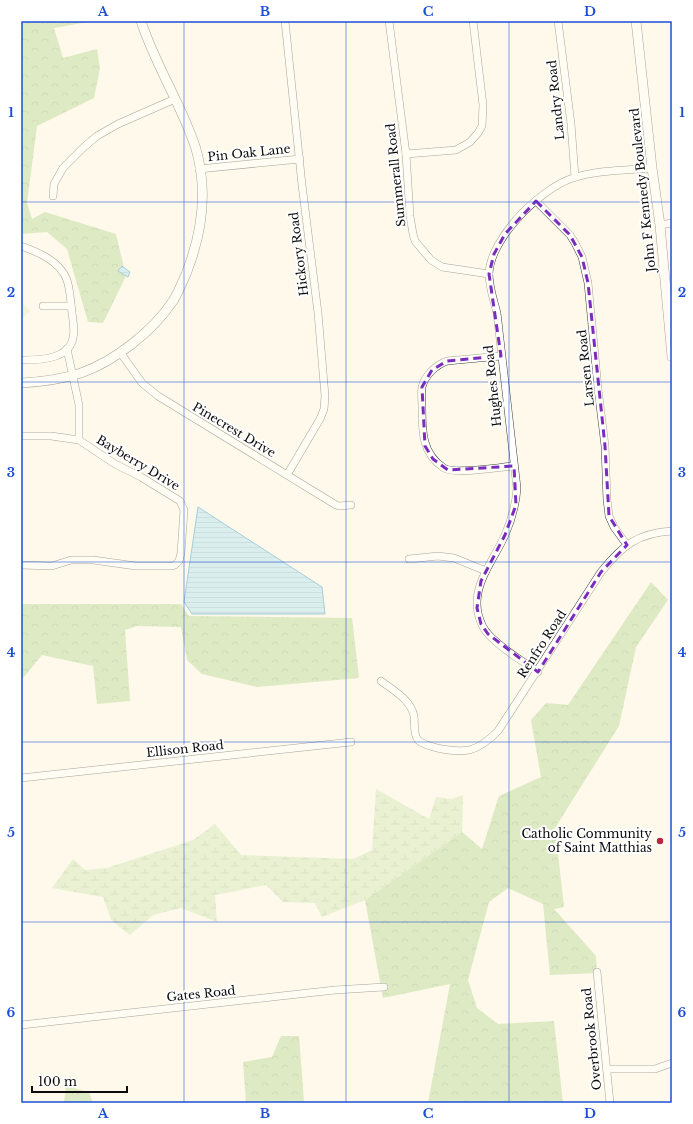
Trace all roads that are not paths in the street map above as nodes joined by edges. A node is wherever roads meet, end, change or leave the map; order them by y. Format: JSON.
{"nodes":[{"id":1,"x":141,"y":21,"type":"edge"},
{"id":2,"x":285,"y":21,"type":"edge"},
{"id":3,"x":389,"y":21,"type":"edge"},
{"id":4,"x":473,"y":21,"type":"edge"},
{"id":5,"x":558,"y":21,"type":"edge"},
{"id":6,"x":636,"y":21,"type":"edge"},
{"id":7,"x":174,"y":99,"type":"junction"},
{"id":8,"x":406,"y":154,"type":"junction"},
{"id":9,"x":300,"y":159,"type":"junction"},
{"id":10,"x":652,"y":168,"type":"junction"},
{"id":11,"x":199,"y":169,"type":"junction"},
{"id":12,"x":575,"y":177,"type":"junction"},
{"id":13,"x":53,"y":196,"type":"dead end"},
{"id":14,"x":536,"y":201,"type":"junction"},
{"id":15,"x":672,"y":223,"type":"edge"},
{"id":16,"x":660,"y":225,"type":"junction"},
{"id":17,"x":21,"y":246,"type":"edge"},
{"id":18,"x":489,"y":274,"type":"junction"},
{"id":19,"x":44,"y":306,"type":"dead end"},
{"id":20,"x":71,"y":306,"type":"junction"},
{"id":21,"x":67,"y":349,"type":"junction"},
{"id":22,"x":120,"y":352,"type":"junction"},
{"id":23,"x":501,"y":356,"type":"junction"},
{"id":24,"x":672,"y":357,"type":"edge"},
{"id":25,"x":21,"y":360,"type":"edge"},
{"id":26,"x":72,"y":375,"type":"junction"},
{"id":27,"x":21,"y":383,"type":"edge"},
{"id":28,"x":21,"y":436,"type":"edge"},
{"id":29,"x":79,"y":440,"type":"junction"},
{"id":30,"x":514,"y":466,"type":"junction"},
{"id":31,"x":287,"y":475,"type":"junction"},
{"id":32,"x":351,"y":505,"type":"dead end"},
{"id":33,"x":672,"y":530,"type":"edge"},
{"id":34,"x":627,"y":545,"type":"junction"},
{"id":35,"x":409,"y":559,"type":"dead end"},
{"id":36,"x":21,"y":564,"type":"edge"},
{"id":37,"x":486,"y":571,"type":"junction"},
{"id":38,"x":538,"y":672,"type":"junction"},
{"id":39,"x":381,"y":681,"type":"dead end"},
{"id":40,"x":351,"y":742,"type":"dead end"},
{"id":41,"x":21,"y":778,"type":"edge"},
{"id":42,"x":597,"y":972,"type":"dead end"},
{"id":43,"x":384,"y":987,"type":"dead end"},
{"id":44,"x":21,"y":1025,"type":"edge"},
{"id":45,"x":672,"y":1063,"type":"edge"},
{"id":46,"x":607,"y":1069,"type":"junction"},
{"id":47,"x":610,"y":1103,"type":"edge"}],
"edges":[{"from":1,"to":7,"type":"street"},
{"from":2,"to":9,"type":"street","name":"Hickory Road"},
{"from":3,"to":8,"type":"street","name":"Summerall Road"},
{"from":4,"to":8,"type":"street"},
{"from":5,"to":12,"type":"street","name":"Landry Road"},
{"from":6,"to":10,"type":"street","name":"John F Kennedy Boulevard"},
{"from":7,"to":11,"type":"street"},
{"from":7,"to":13,"type":"street"},
{"from":8,"to":18,"type":"street","name":"Summerall Road"},
{"from":9,"to":11,"type":"street","name":"Pin Oak Lane"},
{"from":9,"to":31,"type":"street","name":"Hickory Road"},
{"from":10,"to":12,"type":"street","name":"Hughes Road"},
{"from":10,"to":16,"type":"street","name":"John F Kennedy Boulevard"},
{"from":11,"to":22,"type":"street"},
{"from":12,"to":14,"type":"street","name":"Hughes Road"},
{"from":14,"to":18,"type":"street","name":"Hughes Road"},
{"from":14,"to":34,"type":"street","name":"Larsen Road"},
{"from":15,"to":16,"type":"street"},
{"from":16,"to":24,"type":"street","name":"John F Kennedy Boulevard"},
{"from":17,"to":20,"type":"street"},
{"from":18,"to":23,"type":"street","name":"Hughes Road"},
{"from":19,"to":20,"type":"street"},
{"from":20,"to":21,"type":"street"},
{"from":21,"to":25,"type":"street"},
{"from":21,"to":26,"type":"street","name":"Bayberry Drive"},
{"from":22,"to":26,"type":"street"},
{"from":22,"to":31,"type":"street","name":"Pinecrest Drive"},
{"from":23,"to":30,"type":"street","name":"Hughes Road"},
{"from":23,"to":30,"type":"street"},
{"from":26,"to":27,"type":"street"},
{"from":26,"to":29,"type":"street","name":"Bayberry Drive"},
{"from":28,"to":29,"type":"street","name":"Bayberry Drive"},
{"from":29,"to":36,"type":"street","name":"Bayberry Drive"},
{"from":30,"to":37,"type":"street","name":"Hughes Road"},
{"from":31,"to":32,"type":"street","name":"Pinecrest Drive"},
{"from":33,"to":34,"type":"street","name":"Renfro Road"},
{"from":34,"to":38,"type":"street","name":"Renfro Road"},
{"from":35,"to":37,"type":"street"},
{"from":37,"to":38,"type":"street","name":"Hughes Road"},
{"from":38,"to":39,"type":"street","name":"Renfro Road"},
{"from":40,"to":41,"type":"street","name":"Ellison Road"},
{"from":42,"to":46,"type":"street","name":"Overbrook Road"},
{"from":43,"to":44,"type":"street","name":"Gates Road"},
{"from":45,"to":46,"type":"street"},
{"from":46,"to":47,"type":"street","name":"Overbrook Road"}]}
